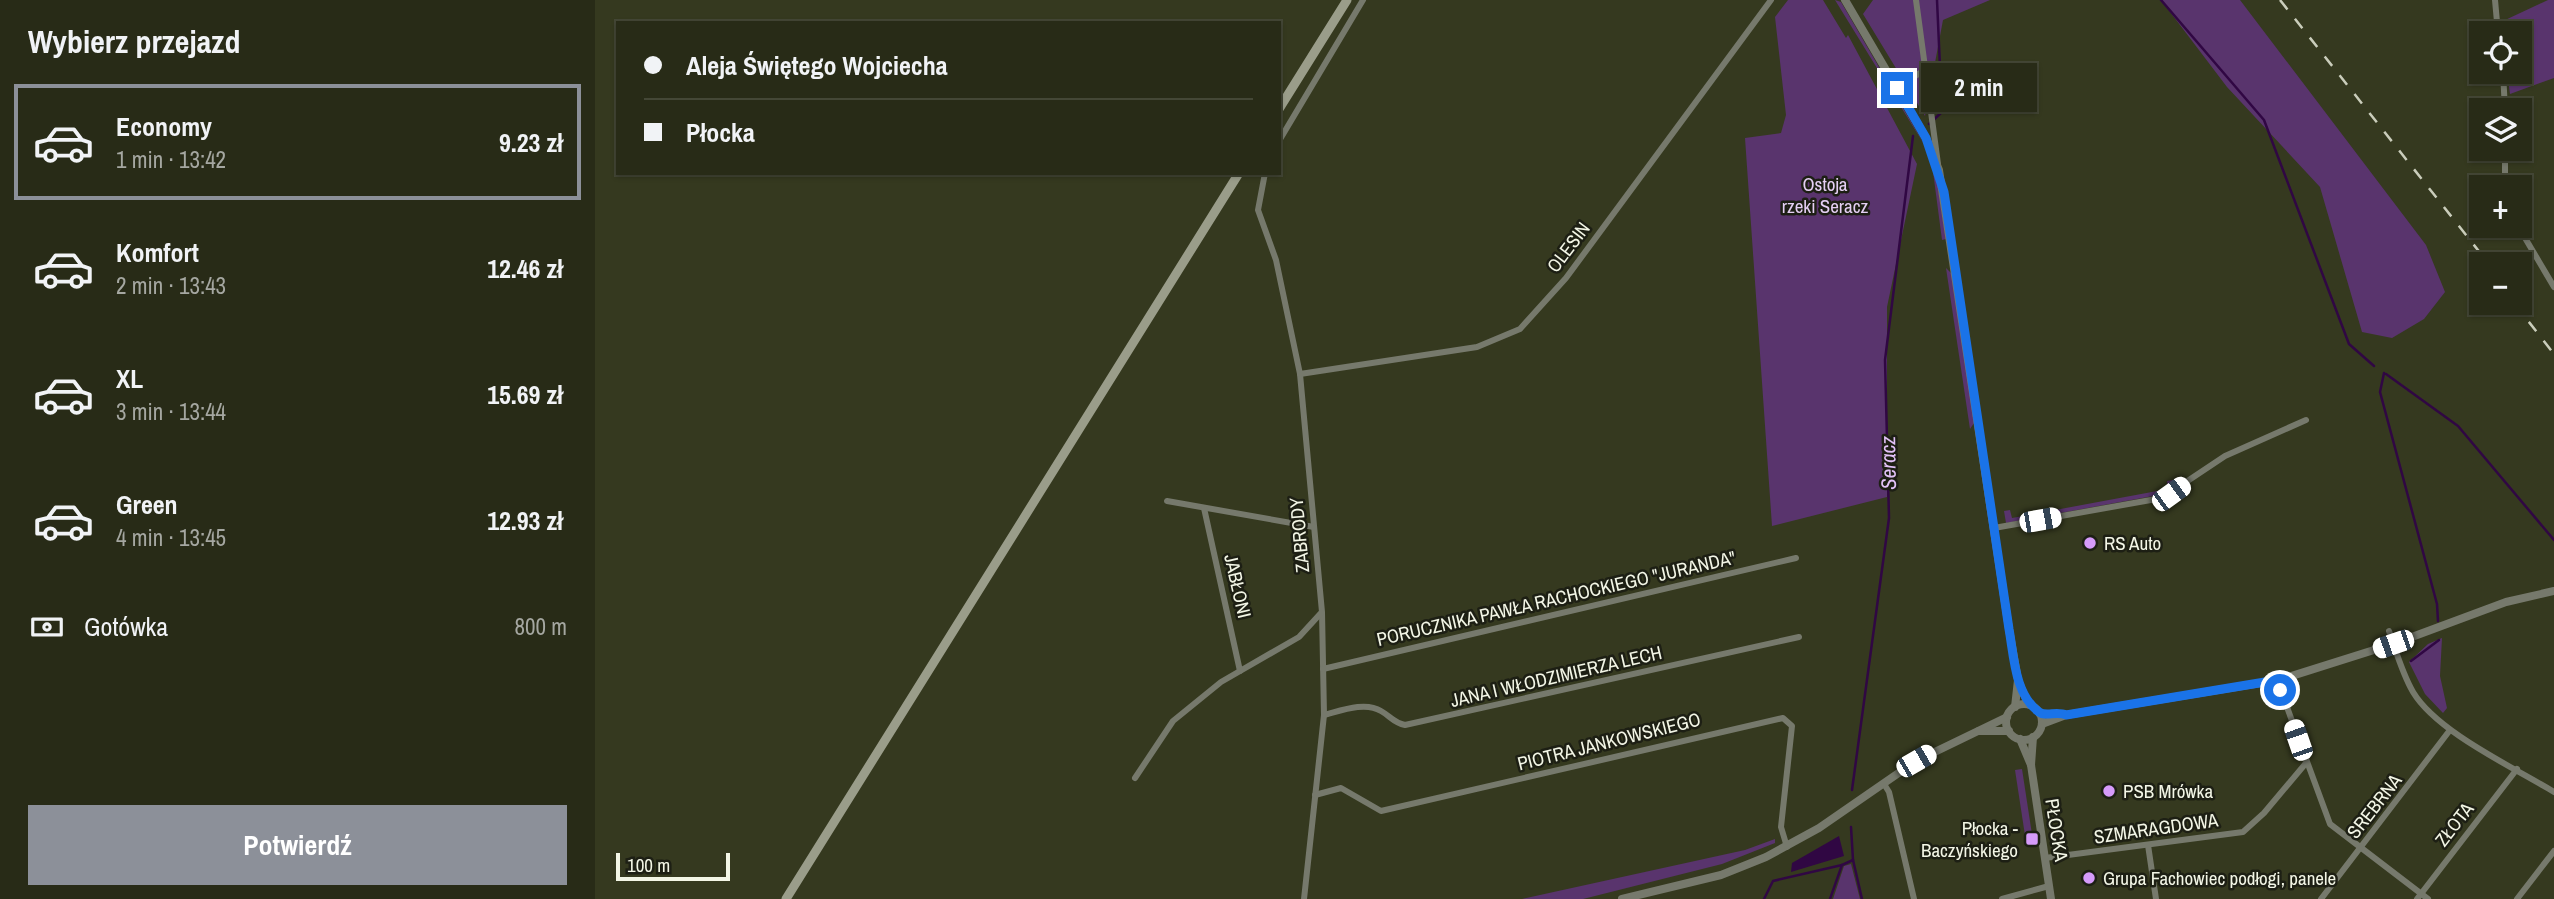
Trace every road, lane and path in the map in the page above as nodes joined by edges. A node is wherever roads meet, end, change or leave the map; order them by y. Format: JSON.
{"nodes":[{"id":1,"x":1347,"y":0,"type":"edge"},
{"id":2,"x":1363,"y":0,"type":"edge"},
{"id":3,"x":1771,"y":0,"type":"edge"},
{"id":4,"x":1845,"y":0,"type":"edge"},
{"id":5,"x":1916,"y":0,"type":"edge"},
{"id":6,"x":2495,"y":0,"type":"edge"},
{"id":7,"x":2497,"y":21,"type":"edge"},
{"id":8,"x":1926,"y":69,"type":"junction"},
{"id":9,"x":1897,"y":88,"type":"junction"},
{"id":10,"x":1281,"y":106,"type":"edge"},
{"id":11,"x":1281,"y":138,"type":"edge"},
{"id":12,"x":1939,"y":170,"type":"junction"},
{"id":13,"x":1238,"y":175,"type":"edge"},
{"id":14,"x":1265,"y":175,"type":"edge"},
{"id":15,"x":2525,"y":238,"type":"edge"},
{"id":16,"x":2554,"y":287,"type":"edge"},
{"id":17,"x":1300,"y":374,"type":"junction"},
{"id":18,"x":2306,"y":420,"type":"dead end"},
{"id":19,"x":1167,"y":501,"type":"dead end"},
{"id":20,"x":1204,"y":508,"type":"junction"},
{"id":21,"x":1314,"y":527,"type":"junction"},
{"id":22,"x":1994,"y":528,"type":"junction"},
{"id":23,"x":1795,"y":558,"type":"dead end"},
{"id":24,"x":2554,"y":591,"type":"edge"},
{"id":25,"x":1322,"y":612,"type":"junction"},
{"id":26,"x":2389,"y":631,"type":"dead end"},
{"id":27,"x":1799,"y":637,"type":"dead end"},
{"id":28,"x":2393,"y":644,"type":"junction"},
{"id":29,"x":1323,"y":669,"type":"junction"},
{"id":30,"x":1240,"y":671,"type":"junction"},
{"id":31,"x":2018,"y":680,"type":"junction"},
{"id":32,"x":2277,"y":680,"type":"junction"},
{"id":33,"x":2028,"y":705,"type":"junction"},
{"id":34,"x":2015,"y":707,"type":"junction"},
{"id":35,"x":2040,"y":714,"type":"junction"},
{"id":36,"x":1324,"y":715,"type":"junction"},
{"id":37,"x":2066,"y":715,"type":"junction"},
{"id":38,"x":2007,"y":717,"type":"junction"},
{"id":39,"x":2042,"y":724,"type":"junction"},
{"id":40,"x":2450,"y":730,"type":"junction"},
{"id":41,"x":1979,"y":731,"type":"junction"},
{"id":42,"x":2009,"y":731,"type":"junction"},
{"id":43,"x":2033,"y":737,"type":"junction"},
{"id":44,"x":2020,"y":739,"type":"junction"},
{"id":45,"x":2306,"y":763,"type":"junction"},
{"id":46,"x":2031,"y":765,"type":"junction"},
{"id":47,"x":2517,"y":769,"type":"junction"},
{"id":48,"x":1135,"y":778,"type":"dead end"},
{"id":49,"x":1884,"y":784,"type":"junction"},
{"id":50,"x":2554,"y":792,"type":"edge"},
{"id":51,"x":1315,"y":795,"type":"junction"},
{"id":52,"x":2148,"y":845,"type":"junction"},
{"id":53,"x":1787,"y":847,"type":"junction"},
{"id":54,"x":2361,"y":848,"type":"junction"},
{"id":55,"x":2554,"y":850,"type":"edge"},
{"id":56,"x":2045,"y":858,"type":"junction"},
{"id":57,"x":2049,"y":886,"type":"junction"},
{"id":58,"x":1649,"y":896,"type":"edge"},
{"id":59,"x":2419,"y":896,"type":"edge"},
{"id":60,"x":786,"y":899,"type":"edge"},
{"id":61,"x":1304,"y":899,"type":"edge"},
{"id":62,"x":1622,"y":899,"type":"edge"},
{"id":63,"x":1914,"y":899,"type":"edge"},
{"id":64,"x":2002,"y":899,"type":"edge"},
{"id":65,"x":2051,"y":899,"type":"edge"},
{"id":66,"x":2156,"y":899,"type":"edge"},
{"id":67,"x":2321,"y":899,"type":"edge"},
{"id":68,"x":2428,"y":899,"type":"edge"},
{"id":69,"x":2517,"y":899,"type":"edge"}],
"edges":[{"from":1,"to":10,"type":"main road"},
{"from":2,"to":11,"type":"street"},
{"from":3,"to":17,"type":"street","name":"OLESIN"},
{"from":4,"to":9,"type":"street"},
{"from":5,"to":8,"type":"street"},
{"from":6,"to":7,"type":"street"},
{"from":8,"to":9,"type":"street"},
{"from":8,"to":12,"type":"street"},
{"from":9,"to":12,"type":"street"},
{"from":12,"to":22,"type":"street"},
{"from":13,"to":60,"type":"main road"},
{"from":14,"to":17,"type":"street","name":"ZABRODY"},
{"from":15,"to":16,"type":"street"},
{"from":17,"to":21,"type":"street","name":"ZABRODY"},
{"from":18,"to":22,"type":"street"},
{"from":19,"to":20,"type":"street"},
{"from":20,"to":21,"type":"street"},
{"from":20,"to":30,"type":"street","name":"JABŁONI"},
{"from":21,"to":25,"type":"street","name":"ZABRODY"},
{"from":22,"to":31,"type":"street"},
{"from":23,"to":29,"type":"street","name":"PORUCZNIKA PAWŁA RACHOCKIEGO \"JURANDA\""},
{"from":24,"to":28,"type":"street"},
{"from":25,"to":29,"type":"street","name":"ZABRODY"},
{"from":25,"to":30,"type":"street"},
{"from":26,"to":28,"type":"street"},
{"from":27,"to":36,"type":"street","name":"JANA I WŁODZIMIERZA LECH"},
{"from":28,"to":32,"type":"street"},
{"from":28,"to":40,"type":"street"},
{"from":29,"to":36,"type":"street","name":"ZABRODY"},
{"from":30,"to":48,"type":"street"},
{"from":31,"to":33,"type":"street"},
{"from":31,"to":34,"type":"street"},
{"from":32,"to":37,"type":"street"},
{"from":32,"to":45,"type":"street"},
{"from":33,"to":34,"type":"street"},
{"from":33,"to":35,"type":"street"},
{"from":34,"to":38,"type":"street"},
{"from":35,"to":37,"type":"street"},
{"from":35,"to":39,"type":"street"},
{"from":36,"to":51,"type":"street","name":"ZABRODY"},
{"from":37,"to":39,"type":"street"},
{"from":38,"to":41,"type":"street"},
{"from":38,"to":42,"type":"street"},
{"from":39,"to":43,"type":"street"},
{"from":40,"to":47,"type":"street"},
{"from":40,"to":54,"type":"street","name":"SREBRNA"},
{"from":41,"to":42,"type":"street"},
{"from":41,"to":49,"type":"street"},
{"from":42,"to":44,"type":"street"},
{"from":43,"to":44,"type":"street"},
{"from":43,"to":46,"type":"street","name":"PŁOCKA"},
{"from":44,"to":46,"type":"street","name":"PŁOCKA"},
{"from":45,"to":52,"type":"street","name":"SZMARAGDOWA"},
{"from":45,"to":54,"type":"street"},
{"from":46,"to":56,"type":"street","name":"PŁOCKA"},
{"from":47,"to":50,"type":"street"},
{"from":47,"to":59,"type":"street","name":"ZŁOTA"},
{"from":49,"to":53,"type":"street"},
{"from":49,"to":63,"type":"street"},
{"from":51,"to":53,"type":"street","name":"PIOTRA JANKOWSKIEGO"},
{"from":51,"to":61,"type":"street","name":"ZABRODY"},
{"from":52,"to":56,"type":"street","name":"SZMARAGDOWA"},
{"from":52,"to":66,"type":"street"},
{"from":53,"to":58,"type":"street"},
{"from":54,"to":59,"type":"street"},
{"from":54,"to":67,"type":"street","name":"SREBRNA"},
{"from":55,"to":69,"type":"street"},
{"from":56,"to":57,"type":"street","name":"PŁOCKA"},
{"from":57,"to":64,"type":"street"},
{"from":57,"to":65,"type":"street","name":"PŁOCKA"},
{"from":58,"to":62,"type":"street"},
{"from":59,"to":68,"type":"street"}]}
